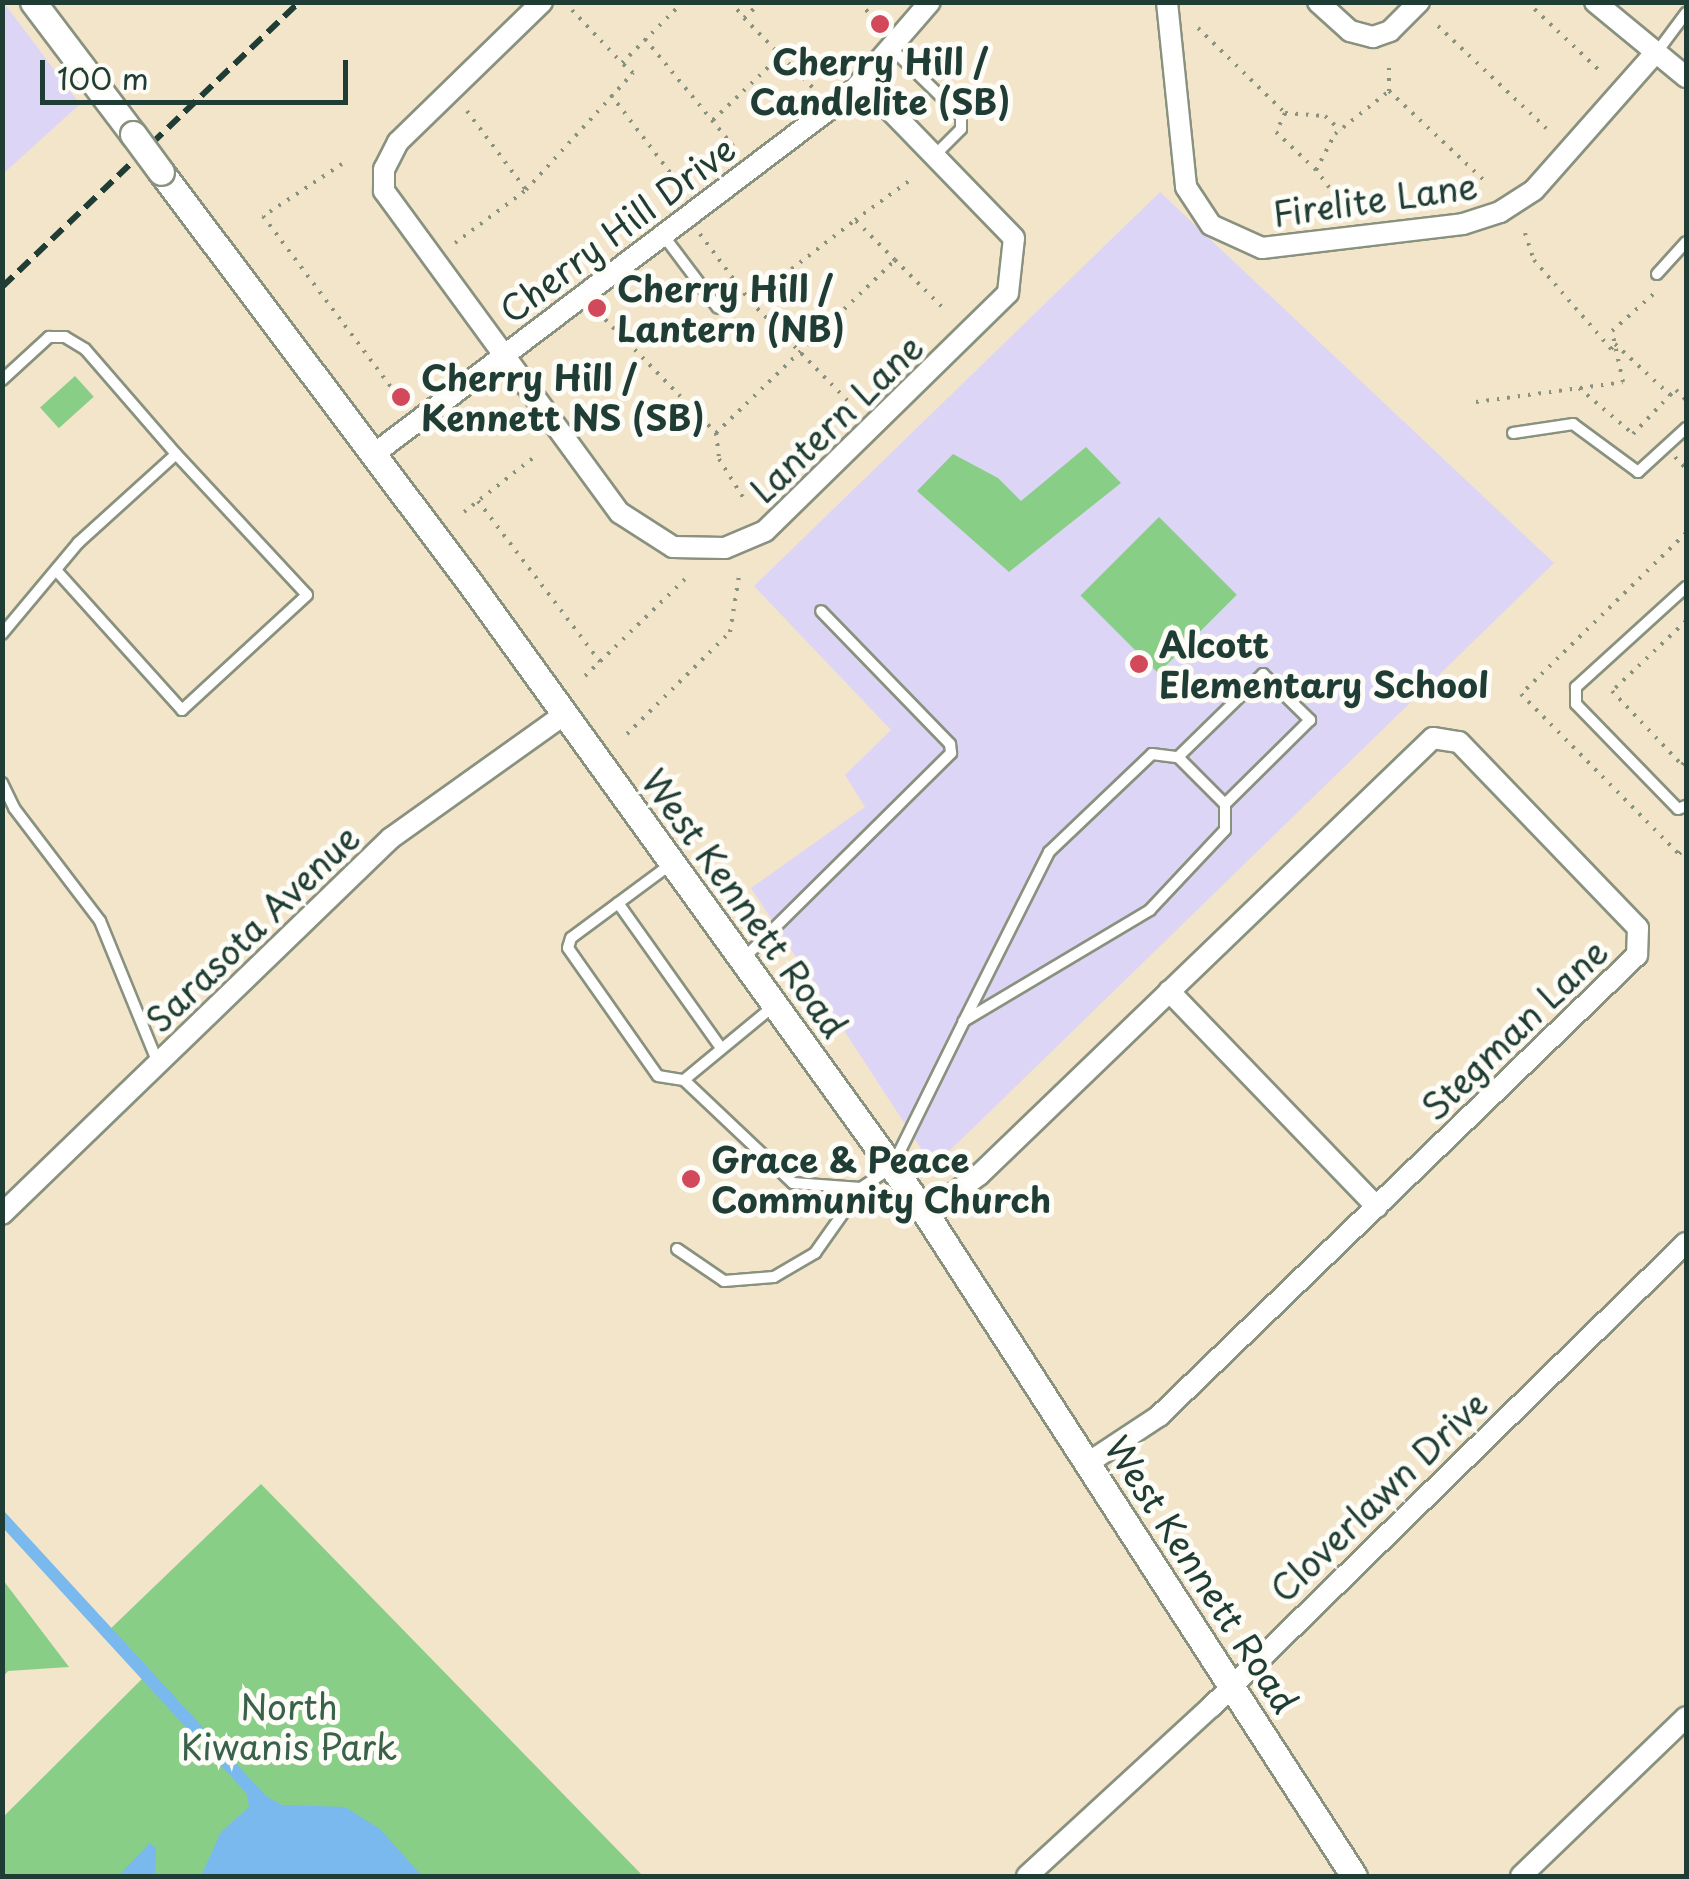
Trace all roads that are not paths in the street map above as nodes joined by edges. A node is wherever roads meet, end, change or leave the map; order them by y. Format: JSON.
{"nodes":[{"id":1,"x":33,"y":2,"type":"edge"},
{"id":2,"x":542,"y":2,"type":"edge"},
{"id":3,"x":930,"y":2,"type":"edge"},
{"id":4,"x":1167,"y":2,"type":"edge"},
{"id":5,"x":1318,"y":2,"type":"edge"},
{"id":6,"x":1418,"y":2,"type":"edge"},
{"id":7,"x":1595,"y":2,"type":"edge"},
{"id":8,"x":1680,"y":2,"type":"edge"},
{"id":9,"x":1686,"y":10,"type":"edge"},
{"id":10,"x":892,"y":49,"type":"junction"},
{"id":11,"x":1656,"y":52,"type":"junction"},
{"id":12,"x":1686,"y":77,"type":"edge"},
{"id":13,"x":863,"y":82,"type":"junction"},
{"id":14,"x":935,"y":155,"type":"junction"},
{"id":15,"x":663,"y":235,"type":"junction"},
{"id":16,"x":1686,"y":242,"type":"edge"},
{"id":17,"x":1656,"y":274,"type":"dead end"},
{"id":18,"x":718,"y":308,"type":"dead end"},
{"id":19,"x":504,"y":356,"type":"junction"},
{"id":20,"x":2,"y":380,"type":"edge"},
{"id":21,"x":1686,"y":428,"type":"edge"},
{"id":22,"x":1513,"y":432,"type":"dead end"},
{"id":23,"x":176,"y":454,"type":"junction"},
{"id":24,"x":374,"y":454,"type":"junction"},
{"id":25,"x":56,"y":570,"type":"junction"},
{"id":26,"x":1686,"y":586,"type":"edge"},
{"id":27,"x":821,"y":611,"type":"dead end"},
{"id":28,"x":2,"y":634,"type":"edge"},
{"id":29,"x":566,"y":713,"type":"junction"},
{"id":30,"x":1178,"y":756,"type":"junction"},
{"id":31,"x":2,"y":783,"type":"edge"},
{"id":32,"x":1224,"y":804,"type":"junction"},
{"id":33,"x":1686,"y":806,"type":"edge"},
{"id":34,"x":8,"y":807,"type":"edge"},
{"id":35,"x":673,"y":862,"type":"junction"},
{"id":36,"x":618,"y":903,"type":"junction"},
{"id":37,"x":742,"y":959,"type":"junction"},
{"id":38,"x":1169,"y":991,"type":"junction"},
{"id":39,"x":775,"y":1004,"type":"junction"},
{"id":40,"x":964,"y":1021,"type":"junction"},
{"id":41,"x":721,"y":1048,"type":"junction"},
{"id":42,"x":158,"y":1064,"type":"junction"},
{"id":43,"x":684,"y":1080,"type":"junction"},
{"id":44,"x":892,"y":1166,"type":"junction"},
{"id":45,"x":861,"y":1188,"type":"junction"},
{"id":46,"x":1377,"y":1206,"type":"junction"},
{"id":47,"x":2,"y":1214,"type":"edge"},
{"id":48,"x":926,"y":1214,"type":"junction"},
{"id":49,"x":1686,"y":1242,"type":"edge"},
{"id":50,"x":677,"y":1249,"type":"dead end"},
{"id":51,"x":1088,"y":1463,"type":"junction"},
{"id":52,"x":1231,"y":1685,"type":"junction"},
{"id":53,"x":1686,"y":1716,"type":"edge"},
{"id":54,"x":1027,"y":1876,"type":"edge"},
{"id":55,"x":1354,"y":1876,"type":"edge"},
{"id":56,"x":1521,"y":1876,"type":"edge"}],
"edges":[{"from":1,"to":24,"type":"street","name":"West Kennett Road","bridge":true},
{"from":2,"to":19,"type":"street","name":"Lantern Lane"},
{"from":3,"to":10,"type":"street","name":"Cherry Hill Drive"},
{"from":4,"to":11,"type":"street","name":"Firelite Lane"},
{"from":5,"to":6,"type":"street"},
{"from":7,"to":11,"type":"street"},
{"from":8,"to":9,"type":"lane"},
{"from":9,"to":11,"type":"lane"},
{"from":10,"to":13,"type":"street","name":"Cherry Hill Drive"},
{"from":10,"to":14,"type":"lane"},
{"from":11,"to":12,"type":"street"},
{"from":13,"to":14,"type":"street","name":"Lantern Lane"},
{"from":13,"to":15,"type":"street","name":"Cherry Hill Drive"},
{"from":14,"to":19,"type":"street","name":"Lantern Lane"},
{"from":15,"to":18,"type":"lane"},
{"from":15,"to":19,"type":"street","name":"Cherry Hill Drive"},
{"from":16,"to":17,"type":"lane"},
{"from":19,"to":24,"type":"street","name":"Cherry Hill Drive"},
{"from":20,"to":23,"type":"lane"},
{"from":21,"to":22,"type":"lane"},
{"from":23,"to":25,"type":"lane"},
{"from":23,"to":25,"type":"lane"},
{"from":24,"to":29,"type":"street","name":"West Kennett Road"},
{"from":25,"to":28,"type":"lane"},
{"from":26,"to":33,"type":"lane"},
{"from":27,"to":37,"type":"lane"},
{"from":29,"to":35,"type":"street","name":"West Kennett Road"},
{"from":29,"to":42,"type":"street","name":"Sarasota Avenue"},
{"from":30,"to":32,"type":"lane"},
{"from":30,"to":32,"type":"lane"},
{"from":30,"to":40,"type":"lane"},
{"from":31,"to":34,"type":"lane"},
{"from":32,"to":40,"type":"lane"},
{"from":34,"to":42,"type":"lane"},
{"from":35,"to":36,"type":"lane"},
{"from":35,"to":37,"type":"street","name":"West Kennett Road"},
{"from":36,"to":41,"type":"lane"},
{"from":36,"to":43,"type":"lane"},
{"from":37,"to":39,"type":"street","name":"West Kennett Road"},
{"from":38,"to":46,"type":"street"},
{"from":38,"to":46,"type":"street","name":"Stegman Lane"},
{"from":38,"to":48,"type":"street","name":"Stegman Lane"},
{"from":39,"to":41,"type":"lane"},
{"from":39,"to":44,"type":"street","name":"West Kennett Road"},
{"from":40,"to":44,"type":"lane"},
{"from":41,"to":43,"type":"lane"},
{"from":42,"to":47,"type":"street","name":"Sarasota Avenue"},
{"from":43,"to":45,"type":"lane"},
{"from":44,"to":45,"type":"lane"},
{"from":44,"to":48,"type":"street","name":"West Kennett Road"},
{"from":45,"to":50,"type":"lane"},
{"from":46,"to":51,"type":"street","name":"Stegman Lane"},
{"from":48,"to":51,"type":"street","name":"West Kennett Road"},
{"from":49,"to":52,"type":"street","name":"Cloverlawn Drive"},
{"from":51,"to":52,"type":"street","name":"West Kennett Road"},
{"from":52,"to":54,"type":"street","name":"Cloverlawn Drive"},
{"from":52,"to":55,"type":"street","name":"West Kennett Road"},
{"from":53,"to":56,"type":"street"}]}
